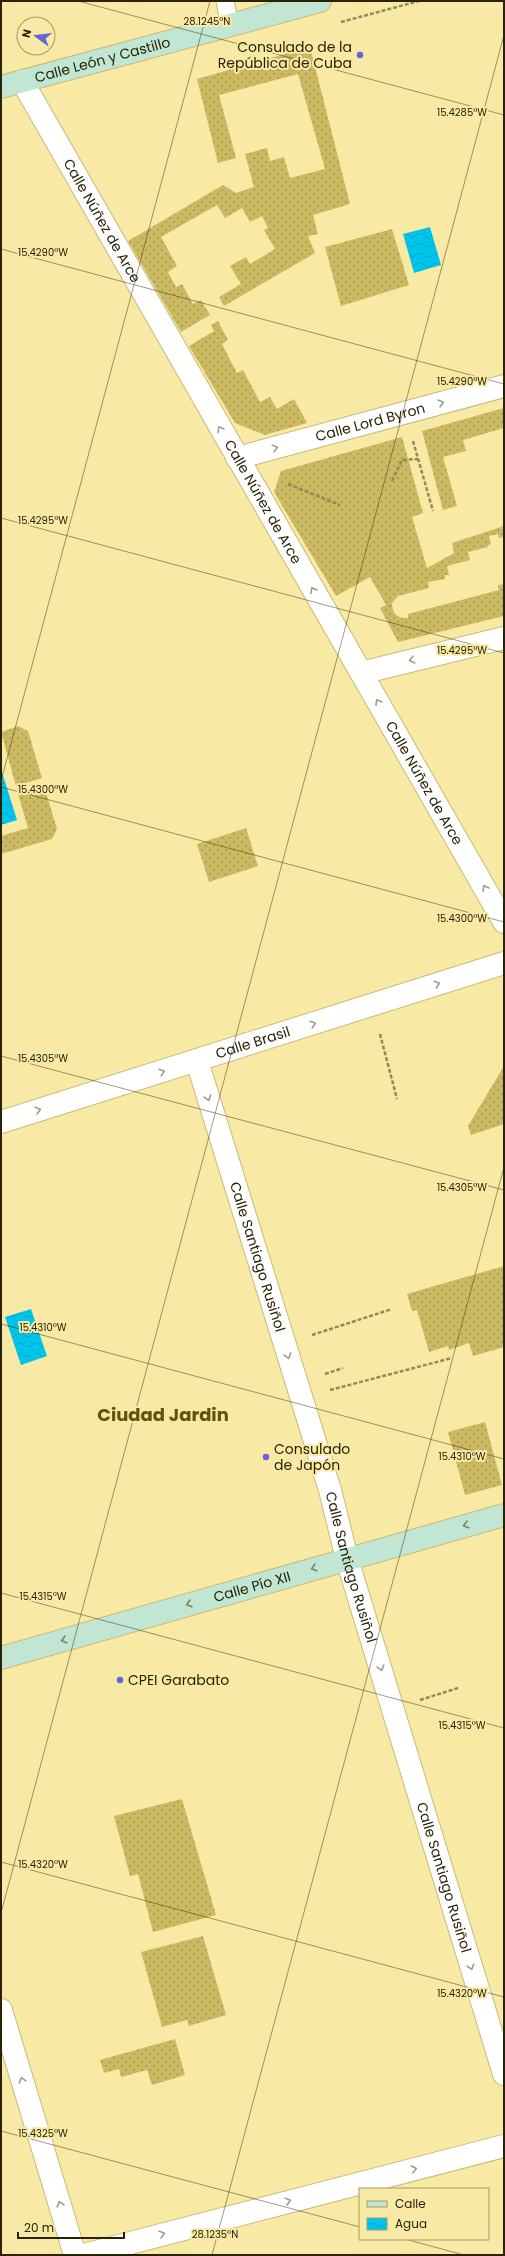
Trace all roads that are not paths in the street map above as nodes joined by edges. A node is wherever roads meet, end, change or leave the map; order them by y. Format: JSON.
{"nodes":[{"id":1,"x":225,"y":1,"type":"edge"},
{"id":2,"x":320,"y":1,"type":"edge"},
{"id":3,"x":230,"y":26,"type":"junction"},
{"id":4,"x":22,"y":81,"type":"junction"},
{"id":5,"x":1,"y":87,"type":"edge"},
{"id":6,"x":504,"y":386,"type":"edge"},
{"id":7,"x":237,"y":458,"type":"junction"},
{"id":8,"x":504,"y":638,"type":"edge"},
{"id":9,"x":361,"y":673,"type":"junction"},
{"id":10,"x":504,"y":922,"type":"edge"},
{"id":11,"x":504,"y":963,"type":"edge"},
{"id":12,"x":196,"y":1061,"type":"junction"},
{"id":13,"x":1,"y":1122,"type":"edge"},
{"id":14,"x":504,"y":1515,"type":"edge"},
{"id":15,"x":347,"y":1559,"type":"junction"},
{"id":16,"x":1,"y":1658,"type":"edge"},
{"id":17,"x":1,"y":2010,"type":"edge"},
{"id":18,"x":504,"y":2074,"type":"edge"},
{"id":19,"x":504,"y":2146,"type":"edge"},
{"id":20,"x":75,"y":2255,"type":"edge"},
{"id":21,"x":84,"y":2255,"type":"edge"}],
"edges":[{"from":1,"to":3,"type":"lane"},
{"from":2,"to":3,"type":"street","name":"Calle León y Castillo"},
{"from":3,"to":4,"type":"street","name":"Calle León y Castillo"},
{"from":4,"to":5,"type":"street","name":"Calle León y Castillo"},
{"from":7,"to":4,"type":"street","name":"Calle Núñez de Arce","one_way":true},
{"from":7,"to":6,"type":"street","name":"Calle Lord Byron","one_way":true},
{"from":9,"to":7,"type":"street","name":"Calle Núñez de Arce","one_way":true},
{"from":8,"to":9,"type":"street","one_way":true},
{"from":10,"to":9,"type":"street","name":"Calle Núñez de Arce","one_way":true},
{"from":12,"to":11,"type":"street","name":"Calle Brasil","one_way":true},
{"from":13,"to":12,"type":"street","name":"Calle Brasil","one_way":true},
{"from":12,"to":15,"type":"street","name":"Calle Santiago Rusiñol","one_way":true},
{"from":14,"to":15,"type":"street","name":"Calle Pío XII","one_way":true},
{"from":15,"to":16,"type":"street","name":"Calle Pío XII","one_way":true},
{"from":15,"to":18,"type":"street","name":"Calle Santiago Rusiñol","one_way":true},
{"from":20,"to":17,"type":"street","one_way":true},
{"from":21,"to":19,"type":"street","one_way":true}]}
